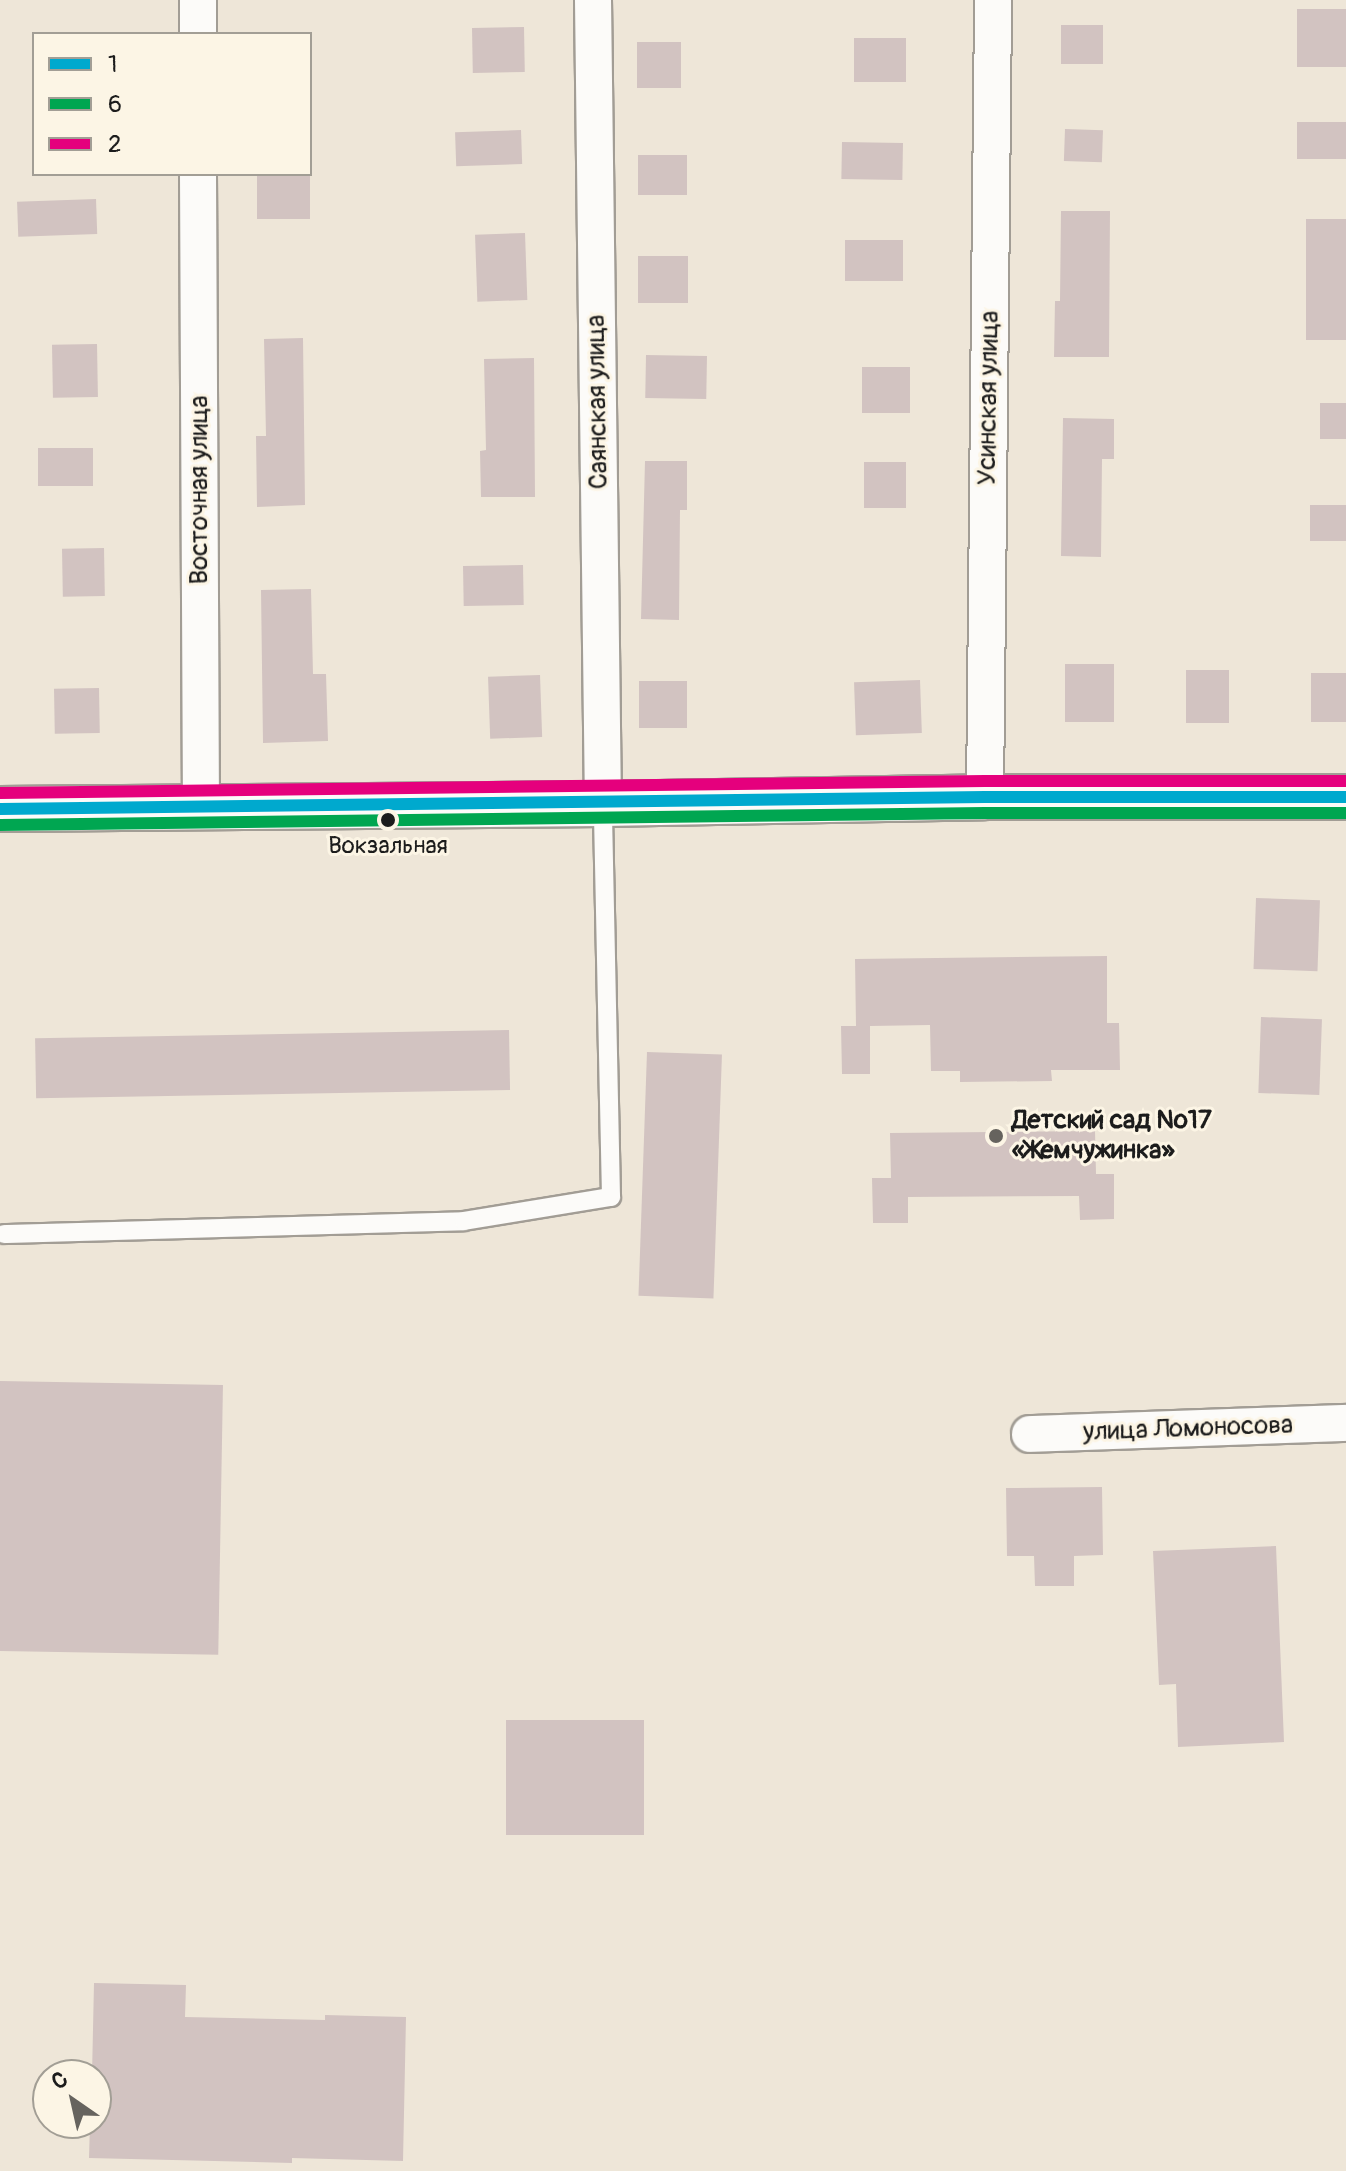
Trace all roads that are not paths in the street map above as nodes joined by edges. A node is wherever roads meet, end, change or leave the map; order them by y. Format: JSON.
{"nodes":[{"id":1,"x":198,"y":0,"type":"edge"},
{"id":2,"x":593,"y":0,"type":"edge"},
{"id":3,"x":993,"y":0,"type":"edge"},
{"id":4,"x":198,"y":32,"type":"edge"},
{"id":5,"x":198,"y":176,"type":"edge"},
{"id":6,"x":985,"y":797,"type":"junction"},
{"id":7,"x":1346,"y":797,"type":"edge"},
{"id":8,"x":603,"y":804,"type":"junction"},
{"id":9,"x":201,"y":807,"type":"junction"},
{"id":10,"x":0,"y":809,"type":"edge"},
{"id":11,"x":4,"y":1234,"type":"dead end"},
{"id":12,"x":1346,"y":1423,"type":"edge"},
{"id":13,"x":1030,"y":1434,"type":"dead end"}],
"edges":[{"from":1,"to":4,"type":"street"},
{"from":2,"to":8,"type":"street","name":"Саянская улица"},
{"from":3,"to":6,"type":"street","name":"Усинская улица"},
{"from":5,"to":9,"type":"street","name":"Восточная улица"},
{"from":6,"to":7,"type":"street"},
{"from":6,"to":8,"type":"street"},
{"from":8,"to":9,"type":"street"},
{"from":8,"to":11,"type":"lane"},
{"from":9,"to":10,"type":"street"},
{"from":12,"to":13,"type":"street","name":"улица Ломоносова"}]}
